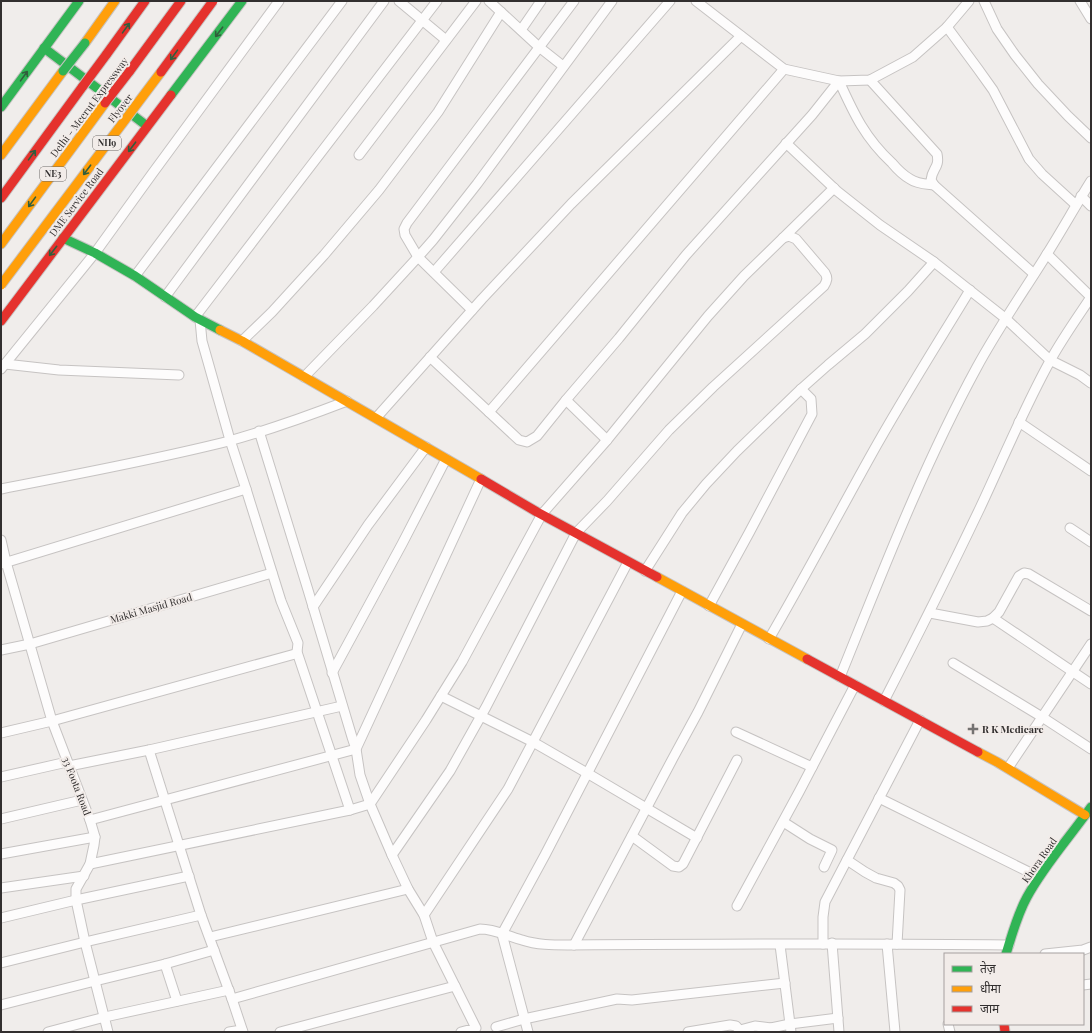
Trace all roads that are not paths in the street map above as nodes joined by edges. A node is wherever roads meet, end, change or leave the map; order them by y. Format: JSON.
{"nodes":[{"id":1,"x":79,"y":1,"type":"edge"},
{"id":2,"x":116,"y":1,"type":"edge"},
{"id":3,"x":145,"y":1,"type":"edge"},
{"id":4,"x":180,"y":1,"type":"edge"},
{"id":5,"x":213,"y":1,"type":"edge"},
{"id":6,"x":242,"y":1,"type":"edge"},
{"id":7,"x":279,"y":1,"type":"edge"},
{"id":8,"x":342,"y":1,"type":"edge"},
{"id":9,"x":384,"y":1,"type":"edge"},
{"id":10,"x":399,"y":1,"type":"edge"},
{"id":11,"x":437,"y":1,"type":"edge"},
{"id":12,"x":476,"y":1,"type":"edge"},
{"id":13,"x":489,"y":1,"type":"edge"},
{"id":14,"x":541,"y":1,"type":"edge"},
{"id":15,"x":574,"y":1,"type":"edge"},
{"id":16,"x":612,"y":1,"type":"edge"},
{"id":17,"x":670,"y":1,"type":"edge"},
{"id":18,"x":696,"y":1,"type":"edge"},
{"id":19,"x":969,"y":1,"type":"edge"},
{"id":20,"x":984,"y":1,"type":"edge"},
{"id":21,"x":1080,"y":1,"type":"edge"},
{"id":22,"x":501,"y":12,"type":"junction"},
{"id":23,"x":1091,"y":19,"type":"edge"},
{"id":24,"x":422,"y":21,"type":"junction"},
{"id":25,"x":947,"y":27,"type":"junction"},
{"id":26,"x":521,"y":30,"type":"junction"},
{"id":27,"x":741,"y":36,"type":"junction"},
{"id":28,"x":446,"y":40,"type":"junction"},
{"id":29,"x":539,"y":47,"type":"junction"},
{"id":30,"x":44,"y":48,"type":"junction"},
{"id":31,"x":563,"y":66,"type":"junction"},
{"id":32,"x":784,"y":69,"type":"junction"},
{"id":33,"x":870,"y":80,"type":"junction"},
{"id":34,"x":839,"y":81,"type":"junction"},
{"id":35,"x":1,"y":107,"type":"edge"},
{"id":36,"x":147,"y":126,"type":"junction"},
{"id":37,"x":1091,"y":138,"type":"edge"},
{"id":38,"x":786,"y":143,"type":"junction"},
{"id":39,"x":1,"y":155,"type":"edge"},
{"id":40,"x":359,"y":155,"type":"dead end"},
{"id":41,"x":1091,"y":181,"type":"edge"},
{"id":42,"x":934,"y":185,"type":"junction"},
{"id":43,"x":834,"y":188,"type":"junction"},
{"id":44,"x":1081,"y":196,"type":"junction"},
{"id":45,"x":1,"y":198,"type":"edge"},
{"id":46,"x":1076,"y":205,"type":"junction"},
{"id":47,"x":1091,"y":206,"type":"edge"},
{"id":48,"x":63,"y":238,"type":"junction"},
{"id":49,"x":783,"y":238,"type":"junction"},
{"id":50,"x":1,"y":244,"type":"edge"},
{"id":51,"x":95,"y":253,"type":"junction"},
{"id":52,"x":1047,"y":254,"type":"junction"},
{"id":53,"x":418,"y":257,"type":"junction"},
{"id":54,"x":934,"y":262,"type":"junction"},
{"id":55,"x":434,"y":272,"type":"junction"},
{"id":56,"x":1034,"y":274,"type":"junction"},
{"id":57,"x":134,"y":276,"type":"junction"},
{"id":58,"x":1,"y":285,"type":"edge"},
{"id":59,"x":970,"y":290,"type":"junction"},
{"id":60,"x":165,"y":297,"type":"junction"},
{"id":61,"x":1091,"y":297,"type":"edge"},
{"id":62,"x":472,"y":310,"type":"junction"},
{"id":63,"x":197,"y":318,"type":"junction"},
{"id":64,"x":1005,"y":318,"type":"junction"},
{"id":65,"x":1,"y":321,"type":"edge"},
{"id":66,"x":242,"y":341,"type":"junction"},
{"id":67,"x":430,"y":356,"type":"junction"},
{"id":68,"x":1050,"y":360,"type":"junction"},
{"id":69,"x":3,"y":366,"type":"edge"},
{"id":70,"x":179,"y":375,"type":"dead end"},
{"id":71,"x":304,"y":377,"type":"junction"},
{"id":72,"x":1091,"y":382,"type":"edge"},
{"id":73,"x":801,"y":390,"type":"junction"},
{"id":74,"x":566,"y":400,"type":"junction"},
{"id":75,"x":346,"y":401,"type":"junction"},
{"id":76,"x":489,"y":412,"type":"junction"},
{"id":77,"x":376,"y":418,"type":"junction"},
{"id":78,"x":1019,"y":422,"type":"junction"},
{"id":79,"x":260,"y":431,"type":"junction"},
{"id":80,"x":230,"y":440,"type":"junction"},
{"id":81,"x":606,"y":440,"type":"junction"},
{"id":82,"x":426,"y":447,"type":"junction"},
{"id":83,"x":446,"y":459,"type":"junction"},
{"id":84,"x":1091,"y":471,"type":"edge"},
{"id":85,"x":481,"y":479,"type":"junction"},
{"id":86,"x":1,"y":489,"type":"edge"},
{"id":87,"x":246,"y":489,"type":"junction"},
{"id":88,"x":542,"y":514,"type":"junction"},
{"id":89,"x":1070,"y":528,"type":"dead end"},
{"id":90,"x":576,"y":533,"type":"junction"},
{"id":91,"x":1,"y":540,"type":"edge"},
{"id":92,"x":1091,"y":542,"type":"edge"},
{"id":93,"x":628,"y":562,"type":"junction"},
{"id":94,"x":3,"y":563,"type":"edge"},
{"id":95,"x":645,"y":571,"type":"junction"},
{"id":96,"x":272,"y":573,"type":"junction"},
{"id":97,"x":682,"y":591,"type":"junction"},
{"id":98,"x":709,"y":606,"type":"junction"},
{"id":99,"x":313,"y":607,"type":"junction"},
{"id":100,"x":1091,"y":611,"type":"edge"},
{"id":101,"x":930,"y":613,"type":"junction"},
{"id":102,"x":993,"y":618,"type":"junction"},
{"id":103,"x":742,"y":624,"type":"junction"},
{"id":104,"x":769,"y":639,"type":"junction"},
{"id":105,"x":30,"y":644,"type":"junction"},
{"id":106,"x":1091,"y":644,"type":"edge"},
{"id":107,"x":1,"y":650,"type":"edge"},
{"id":108,"x":297,"y":652,"type":"junction"},
{"id":109,"x":953,"y":663,"type":"dead end"},
{"id":110,"x":1072,"y":671,"type":"junction"},
{"id":111,"x":332,"y":673,"type":"junction"},
{"id":112,"x":840,"y":677,"type":"junction"},
{"id":113,"x":1091,"y":684,"type":"edge"},
{"id":114,"x":855,"y":685,"type":"junction"},
{"id":115,"x":441,"y":696,"type":"junction"},
{"id":116,"x":884,"y":701,"type":"junction"},
{"id":117,"x":342,"y":706,"type":"junction"},
{"id":118,"x":317,"y":712,"type":"junction"},
{"id":119,"x":481,"y":716,"type":"junction"},
{"id":120,"x":1042,"y":717,"type":"junction"},
{"id":121,"x":920,"y":720,"type":"junction"},
{"id":122,"x":52,"y":721,"type":"junction"},
{"id":123,"x":736,"y":732,"type":"dead end"},
{"id":124,"x":1,"y":733,"type":"edge"},
{"id":125,"x":533,"y":742,"type":"junction"},
{"id":126,"x":356,"y":749,"type":"junction"},
{"id":127,"x":1091,"y":749,"type":"edge"},
{"id":128,"x":149,"y":750,"type":"junction"},
{"id":129,"x":332,"y":755,"type":"junction"},
{"id":130,"x":737,"y":760,"type":"dead end"},
{"id":131,"x":68,"y":764,"type":"junction"},
{"id":132,"x":812,"y":767,"type":"junction"},
{"id":133,"x":1008,"y":768,"type":"junction"},
{"id":134,"x":587,"y":773,"type":"junction"},
{"id":135,"x":1,"y":777,"type":"edge"},
{"id":136,"x":879,"y":798,"type":"junction"},
{"id":137,"x":82,"y":800,"type":"junction"},
{"id":138,"x":165,"y":800,"type":"junction"},
{"id":139,"x":370,"y":804,"type":"junction"},
{"id":140,"x":1091,"y":807,"type":"edge"},
{"id":141,"x":646,"y":808,"type":"junction"},
{"id":142,"x":350,"y":810,"type":"junction"},
{"id":143,"x":1085,"y":815,"type":"junction"},
{"id":144,"x":1,"y":819,"type":"edge"},
{"id":145,"x":90,"y":820,"type":"junction"},
{"id":146,"x":783,"y":823,"type":"junction"},
{"id":147,"x":632,"y":836,"type":"junction"},
{"id":148,"x":95,"y":837,"type":"junction"},
{"id":149,"x":697,"y":838,"type":"junction"},
{"id":150,"x":179,"y":845,"type":"junction"},
{"id":151,"x":1,"y":854,"type":"edge"},
{"id":152,"x":392,"y":855,"type":"junction"},
{"id":153,"x":847,"y":860,"type":"junction"},
{"id":154,"x":90,"y":864,"type":"junction"},
{"id":155,"x":824,"y":868,"type":"dead end"},
{"id":156,"x":84,"y":876,"type":"junction"},
{"id":157,"x":189,"y":876,"type":"junction"},
{"id":158,"x":1039,"y":877,"type":"junction"},
{"id":159,"x":1,"y":888,"type":"edge"},
{"id":160,"x":408,"y":889,"type":"junction"},
{"id":161,"x":76,"y":900,"type":"junction"},
{"id":162,"x":737,"y":906,"type":"dead end"},
{"id":163,"x":424,"y":914,"type":"junction"},
{"id":164,"x":201,"y":915,"type":"junction"},
{"id":165,"x":1,"y":918,"type":"edge"},
{"id":166,"x":502,"y":934,"type":"junction"},
{"id":167,"x":210,"y":937,"type":"junction"},
{"id":168,"x":85,"y":942,"type":"junction"},
{"id":169,"x":433,"y":942,"type":"junction"},
{"id":170,"x":827,"y":944,"type":"junction"},
{"id":171,"x":892,"y":944,"type":"junction"},
{"id":172,"x":951,"y":944,"type":"junction"},
{"id":173,"x":574,"y":945,"type":"junction"},
{"id":174,"x":780,"y":945,"type":"junction"},
{"id":175,"x":1091,"y":948,"type":"edge"},
{"id":176,"x":214,"y":950,"type":"junction"},
{"id":177,"x":1008,"y":950,"type":"edge"},
{"id":178,"x":950,"y":953,"type":"edge"},
{"id":179,"x":1054,"y":953,"type":"edge"},
{"id":180,"x":1,"y":964,"type":"edge"},
{"id":181,"x":165,"y":964,"type":"junction"},
{"id":182,"x":95,"y":981,"type":"junction"},
{"id":183,"x":785,"y":983,"type":"junction"},
{"id":184,"x":455,"y":986,"type":"junction"},
{"id":185,"x":229,"y":990,"type":"junction"},
{"id":186,"x":232,"y":999,"type":"junction"},
{"id":187,"x":177,"y":1001,"type":"junction"},
{"id":188,"x":1,"y":1006,"type":"edge"},
{"id":189,"x":105,"y":1017,"type":"junction"},
{"id":190,"x":524,"y":1018,"type":"junction"},
{"id":191,"x":838,"y":1018,"type":"junction"},
{"id":192,"x":496,"y":1027,"type":"dead end"},
{"id":193,"x":790,"y":1028,"type":"edge"},
{"id":194,"x":477,"y":1030,"type":"edge"},
{"id":195,"x":769,"y":1030,"type":"edge"},
{"id":196,"x":243,"y":1031,"type":"edge"},
{"id":197,"x":741,"y":1031,"type":"edge"},
{"id":198,"x":48,"y":1032,"type":"edge"},
{"id":199,"x":108,"y":1032,"type":"edge"},
{"id":200,"x":229,"y":1032,"type":"edge"},
{"id":201,"x":280,"y":1032,"type":"edge"},
{"id":202,"x":461,"y":1032,"type":"edge"},
{"id":203,"x":528,"y":1032,"type":"edge"},
{"id":204,"x":688,"y":1032,"type":"edge"},
{"id":205,"x":839,"y":1032,"type":"edge"},
{"id":206,"x":895,"y":1032,"type":"edge"}],
"edges":[{"from":1,"to":30,"type":"main road"},
{"from":2,"to":39,"type":"main road","bridge":true},
{"from":45,"to":3,"type":"main road","name":"Delhi - Meerut Expressway","number":"NE3","one_way":true,"bridge":true},
{"from":4,"to":50,"type":"main road","name":"Delhi - Meerut Expressway","number":"NE3","one_way":true,"bridge":true},
{"from":5,"to":58,"type":"main road","name":"Flyover","number":"NH9","one_way":true,"bridge":true},
{"from":6,"to":36,"type":"main road","name":"DME Service Road","one_way":true},
{"from":7,"to":51,"type":"street"},
{"from":8,"to":57,"type":"street"},
{"from":9,"to":60,"type":"street"},
{"from":10,"to":24,"type":"street"},
{"from":11,"to":24,"type":"street"},
{"from":12,"to":28,"type":"street"},
{"from":13,"to":22,"type":"street"},
{"from":14,"to":26,"type":"street"},
{"from":15,"to":29,"type":"street"},
{"from":16,"to":31,"type":"street"},
{"from":17,"to":55,"type":"street"},
{"from":18,"to":27,"type":"street"},
{"from":19,"to":25,"type":"street"},
{"from":20,"to":37,"type":"street"},
{"from":21,"to":23,"type":"street"},
{"from":22,"to":26,"type":"street"},
{"from":22,"to":66,"type":"street"},
{"from":24,"to":28,"type":"street"},
{"from":24,"to":63,"type":"street"},
{"from":25,"to":33,"type":"street"},
{"from":25,"to":46,"type":"street"},
{"from":26,"to":29,"type":"street"},
{"from":27,"to":32,"type":"street"},
{"from":27,"to":62,"type":"street"},
{"from":28,"to":40,"type":"street"},
{"from":29,"to":31,"type":"street"},
{"from":29,"to":53,"type":"street"},
{"from":35,"to":30,"type":"main road","one_way":true},
{"from":30,"to":36,"type":"main road"},
{"from":31,"to":53,"type":"street"},
{"from":32,"to":34,"type":"street"},
{"from":32,"to":76,"type":"street"},
{"from":33,"to":34,"type":"street"},
{"from":33,"to":42,"type":"street"},
{"from":34,"to":38,"type":"street"},
{"from":34,"to":42,"type":"street"},
{"from":36,"to":48,"type":"main road","name":"DME Service Road","one_way":true},
{"from":38,"to":43,"type":"street"},
{"from":38,"to":74,"type":"street"},
{"from":41,"to":44,"type":"street"},
{"from":42,"to":56,"type":"street"},
{"from":43,"to":49,"type":"street"},
{"from":43,"to":54,"type":"street"},
{"from":44,"to":46,"type":"street"},
{"from":44,"to":47,"type":"street"},
{"from":46,"to":52,"type":"street"},
{"from":48,"to":51,"type":"main road"},
{"from":48,"to":65,"type":"main road","name":"DME Service Road","one_way":true},
{"from":49,"to":81,"type":"street"},
{"from":49,"to":90,"type":"street"},
{"from":51,"to":57,"type":"main road"},
{"from":51,"to":69,"type":"street"},
{"from":52,"to":56,"type":"street"},
{"from":52,"to":61,"type":"street"},
{"from":53,"to":55,"type":"street"},
{"from":53,"to":71,"type":"street"},
{"from":54,"to":59,"type":"street"},
{"from":54,"to":73,"type":"street"},
{"from":55,"to":62,"type":"street"},
{"from":56,"to":64,"type":"street"},
{"from":57,"to":60,"type":"main road"},
{"from":59,"to":64,"type":"street"},
{"from":59,"to":104,"type":"street"},
{"from":60,"to":63,"type":"main road"},
{"from":61,"to":68,"type":"street"},
{"from":62,"to":67,"type":"street"},
{"from":63,"to":66,"type":"main road"},
{"from":63,"to":80,"type":"street"},
{"from":64,"to":68,"type":"street"},
{"from":64,"to":112,"type":"street"},
{"from":66,"to":71,"type":"main road"},
{"from":67,"to":76,"type":"street"},
{"from":67,"to":77,"type":"street"},
{"from":68,"to":72,"type":"street"},
{"from":68,"to":78,"type":"street"},
{"from":69,"to":70,"type":"street"},
{"from":71,"to":75,"type":"main road"},
{"from":73,"to":95,"type":"street"},
{"from":73,"to":98,"type":"street"},
{"from":74,"to":76,"type":"street"},
{"from":74,"to":81,"type":"street"},
{"from":75,"to":77,"type":"main road"},
{"from":75,"to":79,"type":"street"},
{"from":77,"to":82,"type":"main road"},
{"from":78,"to":84,"type":"street"},
{"from":78,"to":101,"type":"street"},
{"from":79,"to":80,"type":"street"},
{"from":79,"to":99,"type":"street"},
{"from":80,"to":86,"type":"street"},
{"from":80,"to":87,"type":"street"},
{"from":81,"to":88,"type":"street"},
{"from":82,"to":83,"type":"main road"},
{"from":82,"to":99,"type":"street"},
{"from":83,"to":85,"type":"main road"},
{"from":83,"to":111,"type":"street"},
{"from":85,"to":88,"type":"main road"},
{"from":85,"to":126,"type":"street"},
{"from":87,"to":94,"type":"street"},
{"from":87,"to":96,"type":"street"},
{"from":88,"to":90,"type":"main road"},
{"from":88,"to":115,"type":"street"},
{"from":89,"to":92,"type":"street"},
{"from":90,"to":93,"type":"main road"},
{"from":90,"to":119,"type":"street"},
{"from":91,"to":94,"type":"street","name":"33 Foota Road"},
{"from":93,"to":95,"type":"main road"},
{"from":93,"to":125,"type":"street"},
{"from":94,"to":105,"type":"street","name":"33 Foota Road"},
{"from":95,"to":97,"type":"main road"},
{"from":96,"to":105,"type":"street","name":"Makki Masjid Road"},
{"from":96,"to":108,"type":"street"},
{"from":97,"to":98,"type":"main road"},
{"from":97,"to":134,"type":"street"},
{"from":98,"to":103,"type":"main road"},
{"from":99,"to":111,"type":"street"},
{"from":100,"to":102,"type":"street"},
{"from":101,"to":102,"type":"street"},
{"from":101,"to":116,"type":"street"},
{"from":102,"to":110,"type":"street"},
{"from":103,"to":104,"type":"main road"},
{"from":103,"to":141,"type":"street"},
{"from":104,"to":112,"type":"main road"},
{"from":105,"to":107,"type":"street","name":"Makki Masjid Road"},
{"from":105,"to":122,"type":"street","name":"33 Foota Road"},
{"from":106,"to":110,"type":"street"},
{"from":108,"to":118,"type":"street"},
{"from":108,"to":122,"type":"street"},
{"from":109,"to":120,"type":"street"},
{"from":110,"to":113,"type":"street"},
{"from":110,"to":120,"type":"street"},
{"from":111,"to":117,"type":"street"},
{"from":112,"to":114,"type":"main road"},
{"from":114,"to":116,"type":"main road"},
{"from":114,"to":132,"type":"street"},
{"from":115,"to":119,"type":"street"},
{"from":115,"to":139,"type":"street"},
{"from":116,"to":121,"type":"main road"},
{"from":117,"to":118,"type":"street"},
{"from":117,"to":126,"type":"street"},
{"from":118,"to":128,"type":"street"},
{"from":118,"to":129,"type":"street"},
{"from":119,"to":125,"type":"street"},
{"from":119,"to":152,"type":"street"},
{"from":120,"to":127,"type":"street"},
{"from":120,"to":133,"type":"street"},
{"from":121,"to":133,"type":"main road"},
{"from":121,"to":136,"type":"street"},
{"from":122,"to":124,"type":"street"},
{"from":122,"to":131,"type":"street","name":"33 Foota Road"},
{"from":123,"to":132,"type":"street"},
{"from":125,"to":134,"type":"street"},
{"from":125,"to":163,"type":"street"},
{"from":126,"to":129,"type":"street"},
{"from":126,"to":139,"type":"street"},
{"from":128,"to":131,"type":"street"},
{"from":128,"to":138,"type":"street"},
{"from":129,"to":138,"type":"street"},
{"from":129,"to":142,"type":"street"},
{"from":130,"to":149,"type":"street"},
{"from":131,"to":135,"type":"street"},
{"from":131,"to":137,"type":"street","name":"33 Foota Road"},
{"from":132,"to":146,"type":"street"},
{"from":133,"to":143,"type":"main road"},
{"from":134,"to":141,"type":"street"},
{"from":134,"to":166,"type":"street"},
{"from":136,"to":153,"type":"street"},
{"from":136,"to":158,"type":"street"},
{"from":137,"to":144,"type":"street"},
{"from":137,"to":145,"type":"street","name":"33 Foota Road"},
{"from":138,"to":145,"type":"street"},
{"from":138,"to":150,"type":"street"},
{"from":139,"to":142,"type":"street"},
{"from":139,"to":152,"type":"street"},
{"from":140,"to":143,"type":"main road","name":"Khora Road"},
{"from":141,"to":147,"type":"street"},
{"from":141,"to":149,"type":"street"},
{"from":142,"to":150,"type":"street"},
{"from":143,"to":158,"type":"main road","name":"Khora Road"},
{"from":145,"to":148,"type":"street","name":"33 Foota Road"},
{"from":146,"to":155,"type":"street"},
{"from":146,"to":162,"type":"street"},
{"from":147,"to":149,"type":"street"},
{"from":147,"to":173,"type":"street"},
{"from":148,"to":151,"type":"street"},
{"from":148,"to":154,"type":"street","name":"33 Foota Road"},
{"from":150,"to":154,"type":"street"},
{"from":150,"to":157,"type":"street"},
{"from":152,"to":160,"type":"street"},
{"from":153,"to":170,"type":"street"},
{"from":153,"to":171,"type":"street"},
{"from":154,"to":156,"type":"street","name":"33 Foota Road"},
{"from":156,"to":159,"type":"street"},
{"from":156,"to":161,"type":"street","name":"33 Foota Road"},
{"from":157,"to":161,"type":"street"},
{"from":157,"to":164,"type":"street"},
{"from":158,"to":177,"type":"main road","name":"Khora Road"},
{"from":160,"to":163,"type":"street"},
{"from":160,"to":167,"type":"street"},
{"from":161,"to":165,"type":"street"},
{"from":161,"to":168,"type":"street","name":"33 Foota Road"},
{"from":163,"to":169,"type":"street"},
{"from":164,"to":167,"type":"street"},
{"from":164,"to":168,"type":"street"},
{"from":166,"to":169,"type":"street"},
{"from":166,"to":173,"type":"street"},
{"from":166,"to":190,"type":"street"},
{"from":167,"to":176,"type":"street"},
{"from":168,"to":180,"type":"street"},
{"from":168,"to":182,"type":"street","name":"33 Foota Road"},
{"from":169,"to":184,"type":"street"},
{"from":169,"to":186,"type":"street"},
{"from":170,"to":171,"type":"street"},
{"from":170,"to":174,"type":"street"},
{"from":170,"to":191,"type":"street"},
{"from":171,"to":172,"type":"street"},
{"from":171,"to":206,"type":"street"},
{"from":172,"to":177,"type":"street"},
{"from":172,"to":178,"type":"street"},
{"from":173,"to":174,"type":"street"},
{"from":174,"to":183,"type":"street"},
{"from":175,"to":179,"type":"street"},
{"from":176,"to":181,"type":"street"},
{"from":176,"to":185,"type":"street"},
{"from":181,"to":182,"type":"street"},
{"from":181,"to":187,"type":"street"},
{"from":182,"to":188,"type":"street"},
{"from":182,"to":189,"type":"street","name":"33 Foota Road"},
{"from":183,"to":190,"type":"street"},
{"from":183,"to":193,"type":"street"},
{"from":184,"to":194,"type":"street"},
{"from":184,"to":201,"type":"street"},
{"from":185,"to":186,"type":"street"},
{"from":185,"to":187,"type":"street"},
{"from":186,"to":196,"type":"street"},
{"from":187,"to":189,"type":"street"},
{"from":189,"to":198,"type":"street"},
{"from":189,"to":199,"type":"street","name":"33 Foota Road"},
{"from":190,"to":192,"type":"street"},
{"from":190,"to":203,"type":"street"},
{"from":191,"to":193,"type":"street"},
{"from":191,"to":205,"type":"street"},
{"from":193,"to":195,"type":"street"},
{"from":194,"to":202,"type":"street"},
{"from":195,"to":197,"type":"street"},
{"from":196,"to":200,"type":"street"},
{"from":197,"to":204,"type":"street"}]}
